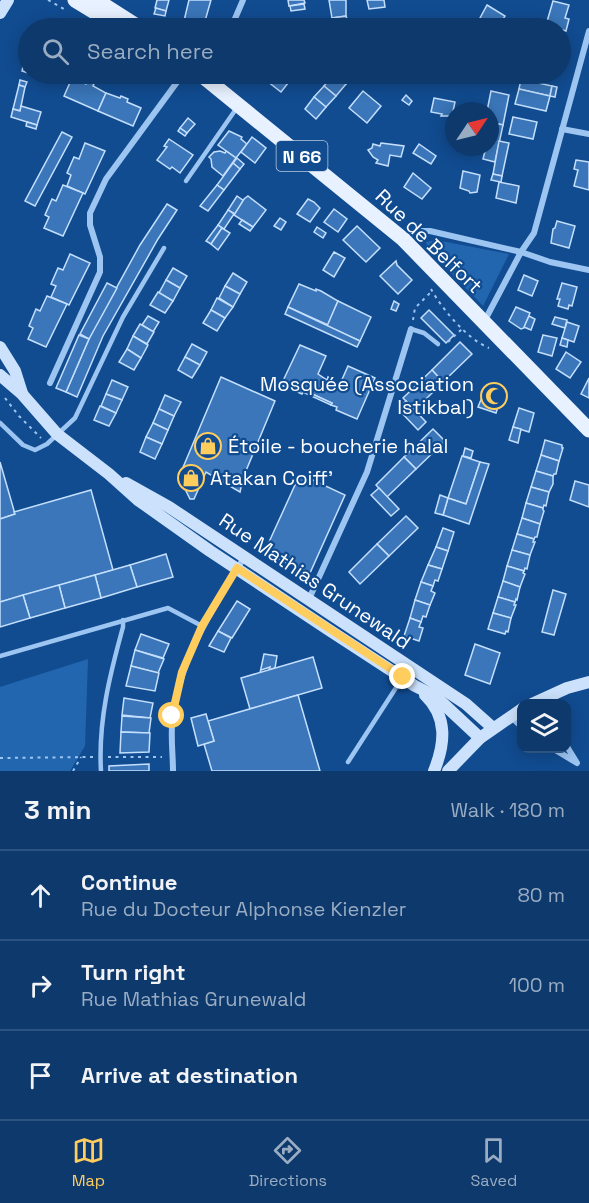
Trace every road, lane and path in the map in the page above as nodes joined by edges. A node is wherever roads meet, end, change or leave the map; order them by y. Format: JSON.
{"nodes":[{"id":1,"x":8,"y":0,"type":"edge"},
{"id":2,"x":75,"y":0,"type":"edge"},
{"id":3,"x":96,"y":0,"type":"edge"},
{"id":4,"x":243,"y":0,"type":"edge"},
{"id":5,"x":0,"y":13,"type":"edge"},
{"id":6,"x":105,"y":18,"type":"edge"},
{"id":7,"x":124,"y":18,"type":"edge"},
{"id":8,"x":235,"y":18,"type":"edge"},
{"id":9,"x":589,"y":31,"type":"edge"},
{"id":10,"x":176,"y":84,"type":"edge"},
{"id":11,"x":213,"y":84,"type":"edge"},
{"id":12,"x":240,"y":104,"type":"junction"},
{"id":13,"x":562,"y":129,"type":"junction"},
{"id":14,"x":589,"y":134,"type":"edge"},
{"id":15,"x":186,"y":181,"type":"dead end"},
{"id":16,"x":403,"y":239,"type":"junction"},
{"id":17,"x":164,"y":248,"type":"dead end"},
{"id":18,"x":521,"y":252,"type":"junction"},
{"id":19,"x":589,"y":270,"type":"edge"},
{"id":20,"x":428,"y":283,"type":"dead end"},
{"id":21,"x":432,"y":291,"type":"junction"},
{"id":22,"x":483,"y":323,"type":"junction"},
{"id":23,"x":463,"y":328,"type":"junction"},
{"id":24,"x":411,"y":329,"type":"junction"},
{"id":25,"x":438,"y":344,"type":"joint"},
{"id":26,"x":0,"y":347,"type":"edge"},
{"id":27,"x":512,"y":353,"type":"junction"},
{"id":28,"x":0,"y":375,"type":"edge"},
{"id":29,"x":50,"y":383,"type":"dead end"},
{"id":30,"x":22,"y":394,"type":"junction"},
{"id":31,"x":0,"y":423,"type":"edge"},
{"id":32,"x":589,"y":430,"type":"edge"},
{"id":33,"x":57,"y":434,"type":"junction"},
{"id":34,"x":110,"y":474,"type":"junction"},
{"id":35,"x":245,"y":556,"type":"junction"},
{"id":36,"x":237,"y":568,"type":"junction"},
{"id":37,"x":309,"y":599,"type":"junction"},
{"id":38,"x":123,"y":620,"type":"junction"},
{"id":39,"x":202,"y":626,"type":"junction"},
{"id":40,"x":0,"y":656,"type":"edge"},
{"id":41,"x":403,"y":677,"type":"junction"},
{"id":42,"x":589,"y":682,"type":"edge"},
{"id":43,"x":415,"y":686,"type":"junction"},
{"id":44,"x":543,"y":699,"type":"edge"},
{"id":45,"x":517,"y":712,"type":"edge"},
{"id":46,"x":510,"y":716,"type":"junction"},
{"id":47,"x":517,"y":722,"type":"edge"},
{"id":48,"x":493,"y":728,"type":"junction"},
{"id":49,"x":480,"y":738,"type":"junction"},
{"id":50,"x":560,"y":753,"type":"edge"},
{"id":51,"x":571,"y":753,"type":"edge"},
{"id":52,"x":81,"y":757,"type":"junction"},
{"id":53,"x":100,"y":757,"type":"junction"},
{"id":54,"x":173,"y":757,"type":"junction"},
{"id":55,"x":0,"y":758,"type":"edge"},
{"id":56,"x":348,"y":762,"type":"dead end"},
{"id":57,"x":576,"y":763,"type":"junction"},
{"id":58,"x":73,"y":771,"type":"edge"},
{"id":59,"x":101,"y":771,"type":"edge"},
{"id":60,"x":173,"y":771,"type":"edge"},
{"id":61,"x":434,"y":771,"type":"edge"},
{"id":62,"x":448,"y":771,"type":"edge"},
{"id":63,"x":583,"y":771,"type":"edge"}],
"edges":[{"from":1,"to":5,"type":"street"},
{"from":2,"to":6,"type":"main road"},
{"from":3,"to":7,"type":"main road"},
{"from":4,"to":8,"type":"street"},
{"from":9,"to":13,"type":"street"},
{"from":10,"to":29,"type":"street"},
{"from":11,"to":12,"type":"main road","name":"Rue de Belfort","number":"N 66"},
{"from":12,"to":15,"type":"lane"},
{"from":12,"to":16,"type":"main road","name":"Rue de Belfort","number":"N 66"},
{"from":13,"to":14,"type":"street"},
{"from":13,"to":18,"type":"street"},
{"from":16,"to":18,"type":"street"},
{"from":16,"to":22,"type":"main road","name":"Rue de Belfort","number":"N 66"},
{"from":17,"to":33,"type":"lane"},
{"from":18,"to":19,"type":"street"},
{"from":18,"to":22,"type":"street"},
{"from":20,"to":21,"type":"path"},
{"from":21,"to":23,"type":"path"},
{"from":21,"to":24,"type":"path"},
{"from":22,"to":27,"type":"main road","name":"Rue de Belfort","number":"N 66"},
{"from":23,"to":25,"type":"path"},
{"from":23,"to":27,"type":"path"},
{"from":24,"to":25,"type":"lane"},
{"from":24,"to":37,"type":"street"},
{"from":26,"to":30,"type":"street","name":"Rue Mathias Grunewald"},
{"from":27,"to":32,"type":"main road","name":"Rue de Belfort","number":"N 66"},
{"from":28,"to":30,"type":"street","name":"Rue Mathias Grunewald"},
{"from":30,"to":33,"type":"street","name":"Rue Mathias Grunewald"},
{"from":31,"to":33,"type":"lane"},
{"from":33,"to":34,"type":"street","name":"Rue Mathias Grunewald"},
{"from":34,"to":35,"type":"street","name":"Rue Mathias Grunewald"},
{"from":34,"to":36,"type":"street","name":"Rue Mathias Grunewald"},
{"from":35,"to":36,"type":"street"},
{"from":35,"to":37,"type":"street","name":"Rue Mathias Grunewald"},
{"from":36,"to":39,"type":"street"},
{"from":36,"to":41,"type":"street","name":"Rue Mathias Grunewald"},
{"from":37,"to":48,"type":"street","name":"Rue Mathias Grunewald"},
{"from":38,"to":39,"type":"lane"},
{"from":38,"to":40,"type":"lane"},
{"from":38,"to":53,"type":"lane"},
{"from":39,"to":54,"type":"street"},
{"from":41,"to":43,"type":"street","name":"Rue Mathias Grunewald"},
{"from":41,"to":56,"type":"lane"},
{"from":42,"to":44,"type":"street"},
{"from":43,"to":49,"type":"street","name":"Rue Mathias Grunewald"},
{"from":43,"to":61,"type":"street","name":"Rue Mathias Grunewald"},
{"from":45,"to":46,"type":"street"},
{"from":46,"to":47,"type":"street"},
{"from":46,"to":48,"type":"street"},
{"from":48,"to":49,"type":"street"},
{"from":49,"to":62,"type":"street"},
{"from":50,"to":57,"type":"street"},
{"from":51,"to":57,"type":"street"},
{"from":52,"to":53,"type":"path"},
{"from":52,"to":55,"type":"path"},
{"from":52,"to":58,"type":"path"},
{"from":53,"to":54,"type":"path"},
{"from":53,"to":59,"type":"lane"},
{"from":54,"to":60,"type":"street"},
{"from":57,"to":63,"type":"street"}]}
